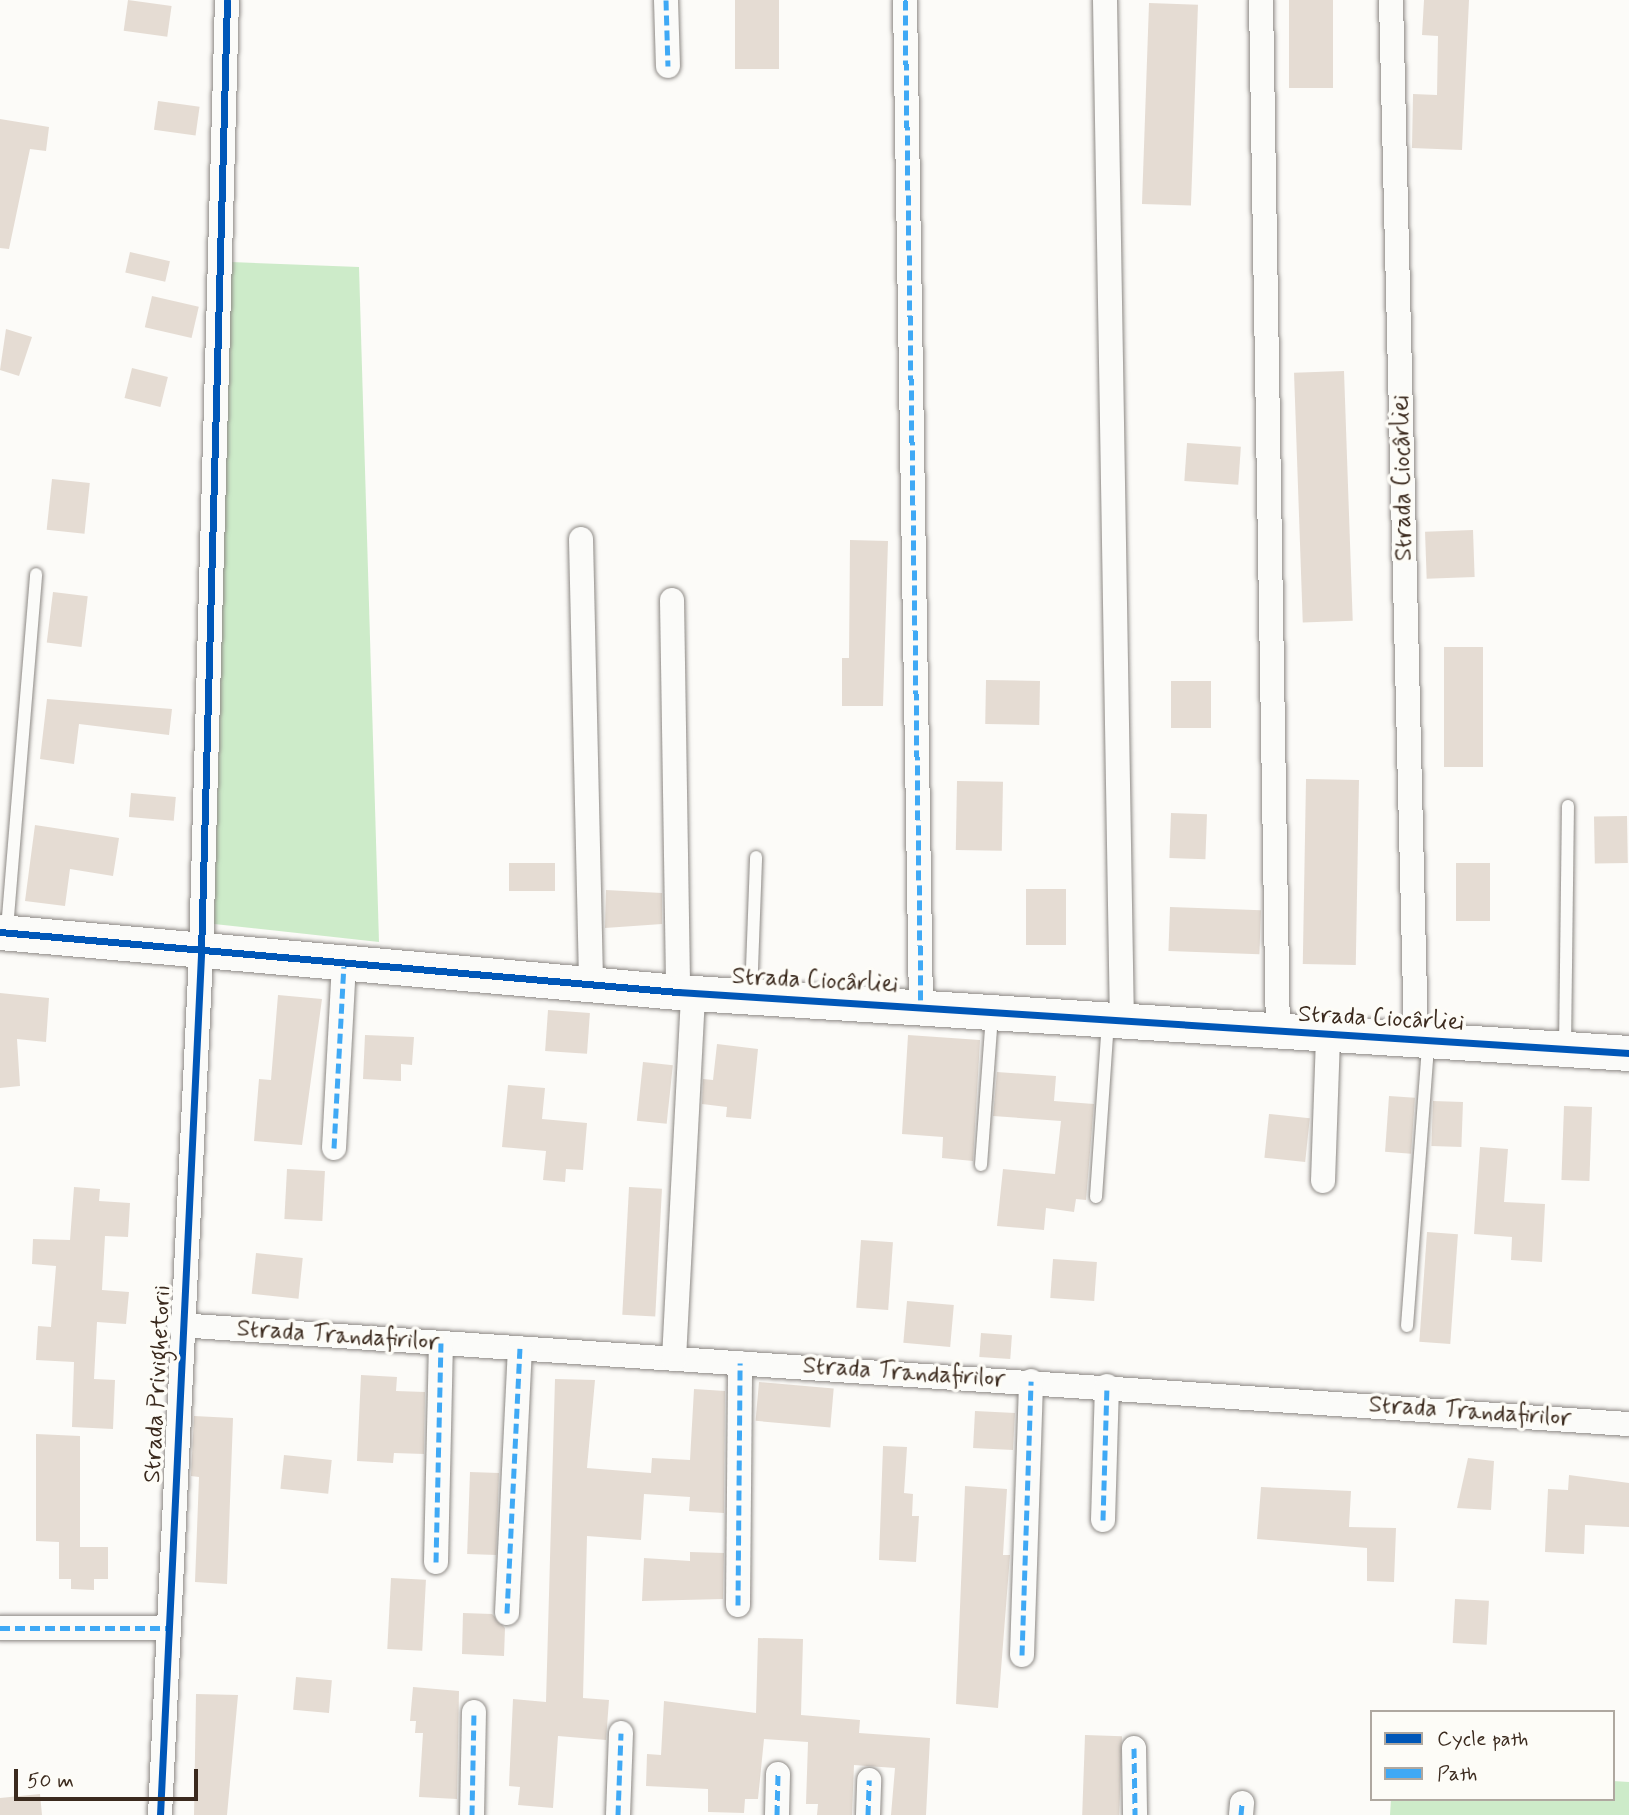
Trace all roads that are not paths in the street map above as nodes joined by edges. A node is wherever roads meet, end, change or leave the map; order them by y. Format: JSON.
{"nodes":[{"id":1,"x":228,"y":0,"type":"edge"},
{"id":2,"x":666,"y":0,"type":"edge"},
{"id":3,"x":905,"y":0,"type":"edge"},
{"id":4,"x":1105,"y":0,"type":"edge"},
{"id":5,"x":1261,"y":0,"type":"edge"},
{"id":6,"x":1391,"y":0,"type":"edge"},
{"id":7,"x":667,"y":66,"type":"dead end"},
{"id":8,"x":580,"y":539,"type":"dead end"},
{"id":9,"x":36,"y":573,"type":"dead end"},
{"id":10,"x":672,"y":600,"type":"dead end"},
{"id":11,"x":1568,"y":806,"type":"dead end"},
{"id":12,"x":756,"y":857,"type":"dead end"},
{"id":13,"x":3,"y":933,"type":"edge"},
{"id":14,"x":201,"y":954,"type":"junction"},
{"id":15,"x":344,"y":966,"type":"junction"},
{"id":16,"x":591,"y":985,"type":"junction"},
{"id":17,"x":686,"y":992,"type":"junction"},
{"id":18,"x":751,"y":996,"type":"junction"},
{"id":19,"x":920,"y":1007,"type":"junction"},
{"id":20,"x":993,"y":1012,"type":"junction"},
{"id":21,"x":1115,"y":1021,"type":"junction"},
{"id":22,"x":1278,"y":1032,"type":"junction"},
{"id":23,"x":1328,"y":1035,"type":"junction"},
{"id":24,"x":1422,"y":1040,"type":"junction"},
{"id":25,"x":1565,"y":1048,"type":"junction"},
{"id":26,"x":1629,"y":1052,"type":"edge"},
{"id":27,"x":334,"y":1148,"type":"dead end"},
{"id":28,"x":981,"y":1165,"type":"dead end"},
{"id":29,"x":1323,"y":1181,"type":"dead end"},
{"id":30,"x":1096,"y":1197,"type":"dead end"},
{"id":31,"x":179,"y":1325,"type":"junction"},
{"id":32,"x":1407,"y":1326,"type":"dead end"},
{"id":33,"x":441,"y":1343,"type":"junction"},
{"id":34,"x":520,"y":1348,"type":"junction"},
{"id":35,"x":674,"y":1359,"type":"junction"},
{"id":36,"x":740,"y":1363,"type":"junction"},
{"id":37,"x":1031,"y":1381,"type":"junction"},
{"id":38,"x":1107,"y":1386,"type":"junction"},
{"id":39,"x":1629,"y":1424,"type":"edge"},
{"id":40,"x":1103,"y":1520,"type":"dead end"},
{"id":41,"x":436,"y":1562,"type":"dead end"},
{"id":42,"x":738,"y":1605,"type":"dead end"},
{"id":43,"x":507,"y":1613,"type":"dead end"},
{"id":44,"x":0,"y":1628,"type":"edge"},
{"id":45,"x":167,"y":1628,"type":"junction"},
{"id":46,"x":1022,"y":1655,"type":"dead end"},
{"id":47,"x":474,"y":1713,"type":"dead end"},
{"id":48,"x":621,"y":1733,"type":"dead end"},
{"id":49,"x":1134,"y":1748,"type":"dead end"},
{"id":50,"x":778,"y":1774,"type":"dead end"},
{"id":51,"x":869,"y":1780,"type":"dead end"},
{"id":52,"x":160,"y":1815,"type":"edge"},
{"id":53,"x":472,"y":1815,"type":"edge"},
{"id":54,"x":618,"y":1815,"type":"edge"},
{"id":55,"x":777,"y":1815,"type":"edge"},
{"id":56,"x":868,"y":1815,"type":"edge"},
{"id":57,"x":1135,"y":1815,"type":"edge"}],
"edges":[{"from":1,"to":14,"type":"street","name":"Strada Privighetorii"},
{"from":2,"to":7,"type":"street"},
{"from":3,"to":19,"type":"street"},
{"from":4,"to":21,"type":"street"},
{"from":5,"to":22,"type":"street","name":"Strada Ciocârliei"},
{"from":6,"to":24,"type":"street","name":"Strada Ciocârliei"},
{"from":8,"to":16,"type":"street"},
{"from":9,"to":13,"type":"lane"},
{"from":10,"to":17,"type":"street"},
{"from":11,"to":25,"type":"lane"},
{"from":12,"to":18,"type":"lane"},
{"from":13,"to":14,"type":"street","name":"Strada Ciocârliei"},
{"from":14,"to":15,"type":"street","name":"Strada Ciocârliei"},
{"from":14,"to":31,"type":"street","name":"Strada Privighetorii"},
{"from":15,"to":16,"type":"street","name":"Strada Ciocârliei"},
{"from":15,"to":27,"type":"street"},
{"from":16,"to":17,"type":"street","name":"Strada Ciocârliei"},
{"from":17,"to":18,"type":"street","name":"Strada Ciocârliei"},
{"from":17,"to":35,"type":"street"},
{"from":18,"to":19,"type":"street","name":"Strada Ciocârliei"},
{"from":19,"to":20,"type":"street","name":"Strada Ciocârliei"},
{"from":20,"to":21,"type":"street","name":"Strada Ciocârliei"},
{"from":20,"to":28,"type":"lane"},
{"from":21,"to":22,"type":"street","name":"Strada Ciocârliei"},
{"from":21,"to":30,"type":"lane"},
{"from":22,"to":23,"type":"street","name":"Strada Ciocârliei"},
{"from":23,"to":24,"type":"street","name":"Strada Ciocârliei"},
{"from":23,"to":29,"type":"street"},
{"from":24,"to":25,"type":"street","name":"Strada Ciocârliei"},
{"from":24,"to":32,"type":"lane"},
{"from":25,"to":26,"type":"street","name":"Strada Ciocârliei"},
{"from":31,"to":33,"type":"street","name":"Strada Trandafirilor"},
{"from":31,"to":45,"type":"street","name":"Strada Privighetorii"},
{"from":33,"to":34,"type":"street","name":"Strada Trandafirilor"},
{"from":33,"to":41,"type":"street"},
{"from":34,"to":35,"type":"street","name":"Strada Trandafirilor"},
{"from":34,"to":43,"type":"street"},
{"from":35,"to":36,"type":"street","name":"Strada Trandafirilor"},
{"from":36,"to":37,"type":"street","name":"Strada Trandafirilor"},
{"from":36,"to":42,"type":"street"},
{"from":37,"to":38,"type":"street","name":"Strada Trandafirilor"},
{"from":37,"to":46,"type":"street"},
{"from":38,"to":39,"type":"street","name":"Strada Trandafirilor"},
{"from":38,"to":40,"type":"street"},
{"from":44,"to":45,"type":"street"},
{"from":45,"to":52,"type":"street","name":"Strada Privighetorii"},
{"from":47,"to":53,"type":"street"},
{"from":48,"to":54,"type":"street"},
{"from":49,"to":57,"type":"street"},
{"from":50,"to":55,"type":"street"},
{"from":51,"to":56,"type":"street"}]}
